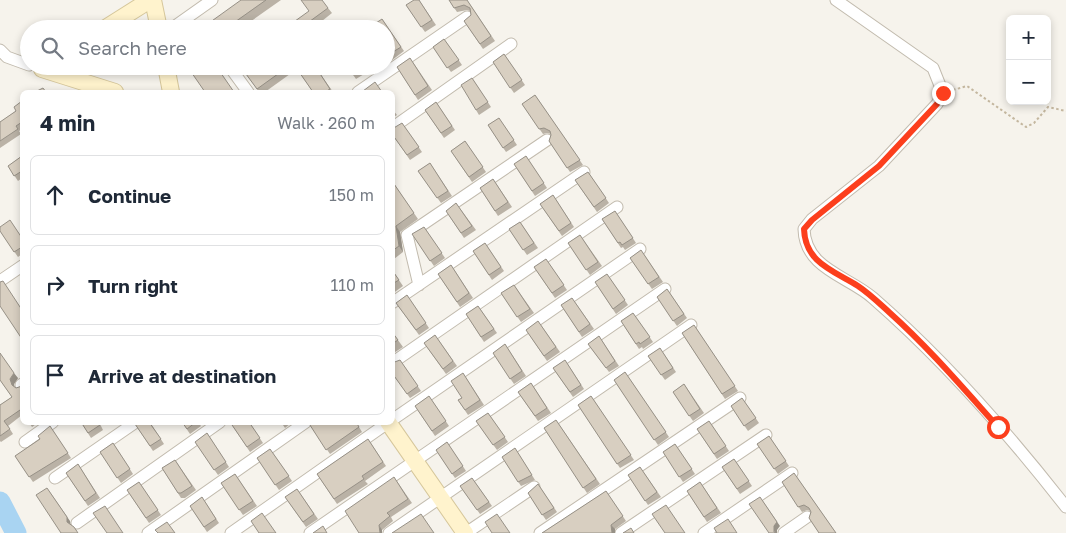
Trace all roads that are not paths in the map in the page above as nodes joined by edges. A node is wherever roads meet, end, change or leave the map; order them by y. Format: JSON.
{"nodes":[{"id":1,"x":152,"y":0,"type":"edge"},
{"id":2,"x":212,"y":0,"type":"edge"},
{"id":3,"x":836,"y":0,"type":"edge"},
{"id":4,"x":468,"y":17,"type":"edge"},
{"id":5,"x":119,"y":20,"type":"edge"},
{"id":6,"x":157,"y":20,"type":"edge"},
{"id":7,"x":184,"y":20,"type":"edge"},
{"id":8,"x":511,"y":44,"type":"dead end"},
{"id":9,"x":0,"y":50,"type":"edge"},
{"id":10,"x":20,"y":61,"type":"edge"},
{"id":11,"x":395,"y":67,"type":"edge"},
{"id":12,"x":64,"y":75,"type":"edge"},
{"id":13,"x":168,"y":75,"type":"edge"},
{"id":14,"x":236,"y":75,"type":"edge"},
{"id":15,"x":383,"y":75,"type":"edge"},
{"id":16,"x":109,"y":90,"type":"edge"},
{"id":17,"x":171,"y":90,"type":"edge"},
{"id":18,"x":247,"y":90,"type":"edge"},
{"id":19,"x":361,"y":90,"type":"edge"},
{"id":20,"x":395,"y":126,"type":"edge"},
{"id":21,"x":547,"y":140,"type":"edge"},
{"id":22,"x":584,"y":172,"type":"edge"},
{"id":23,"x":618,"y":207,"type":"dead end"},
{"id":24,"x":640,"y":249,"type":"edge"},
{"id":25,"x":20,"y":267,"type":"edge"},
{"id":26,"x":0,"y":281,"type":"edge"},
{"id":27,"x":419,"y":285,"type":"junction"},
{"id":28,"x":665,"y":289,"type":"edge"},
{"id":29,"x":395,"y":301,"type":"edge"},
{"id":30,"x":691,"y":325,"type":"edge"},
{"id":31,"x":395,"y":361,"type":"edge"},
{"id":32,"x":740,"y":398,"type":"edge"},
{"id":33,"x":395,"y":418,"type":"edge"},
{"id":34,"x":49,"y":425,"type":"edge"},
{"id":35,"x":132,"y":425,"type":"edge"},
{"id":36,"x":216,"y":425,"type":"edge"},
{"id":37,"x":302,"y":425,"type":"edge"},
{"id":38,"x":385,"y":425,"type":"edge"},
{"id":39,"x":389,"y":425,"type":"edge"},
{"id":40,"x":766,"y":435,"type":"edge"},
{"id":41,"x":25,"y":442,"type":"dead end"},
{"id":42,"x":415,"y":462,"type":"junction"},
{"id":43,"x":792,"y":473,"type":"edge"},
{"id":44,"x":55,"y":478,"type":"dead end"},
{"id":45,"x":534,"y":487,"type":"edge"},
{"id":46,"x":440,"y":498,"type":"junction"},
{"id":47,"x":1066,"y":507,"type":"edge"},
{"id":48,"x":807,"y":517,"type":"edge"},
{"id":49,"x":77,"y":523,"type":"dead end"},
{"id":50,"x":148,"y":533,"type":"edge"},
{"id":51,"x":231,"y":533,"type":"edge"},
{"id":52,"x":310,"y":533,"type":"edge"},
{"id":53,"x":389,"y":533,"type":"edge"},
{"id":54,"x":465,"y":533,"type":"edge"},
{"id":55,"x":540,"y":533,"type":"edge"},
{"id":56,"x":621,"y":533,"type":"edge"},
{"id":57,"x":704,"y":533,"type":"edge"},
{"id":58,"x":784,"y":533,"type":"edge"}],
"edges":[{"from":1,"to":5,"type":"street"},
{"from":1,"to":6,"type":"street"},
{"from":2,"to":7,"type":"street"},
{"from":3,"to":47,"type":"street"},
{"from":4,"to":11,"type":"street"},
{"from":8,"to":20,"type":"street"},
{"from":9,"to":10,"type":"street"},
{"from":12,"to":16,"type":"street"},
{"from":13,"to":17,"type":"street"},
{"from":14,"to":18,"type":"street"},
{"from":15,"to":19,"type":"street"},
{"from":21,"to":27,"type":"street"},
{"from":22,"to":27,"type":"street"},
{"from":23,"to":31,"type":"street"},
{"from":24,"to":33,"type":"street"},
{"from":25,"to":26,"type":"street"},
{"from":27,"to":29,"type":"street"},
{"from":28,"to":42,"type":"street"},
{"from":30,"to":46,"type":"street"},
{"from":32,"to":55,"type":"street"},
{"from":34,"to":41,"type":"street"},
{"from":35,"to":44,"type":"street"},
{"from":36,"to":49,"type":"street"},
{"from":37,"to":50,"type":"street"},
{"from":38,"to":51,"type":"street"},
{"from":39,"to":42,"type":"street"},
{"from":40,"to":56,"type":"street"},
{"from":42,"to":46,"type":"street"},
{"from":42,"to":52,"type":"street"},
{"from":43,"to":57,"type":"street"},
{"from":45,"to":54,"type":"street"},
{"from":46,"to":53,"type":"street"},
{"from":46,"to":54,"type":"street"},
{"from":48,"to":58,"type":"street"}]}
